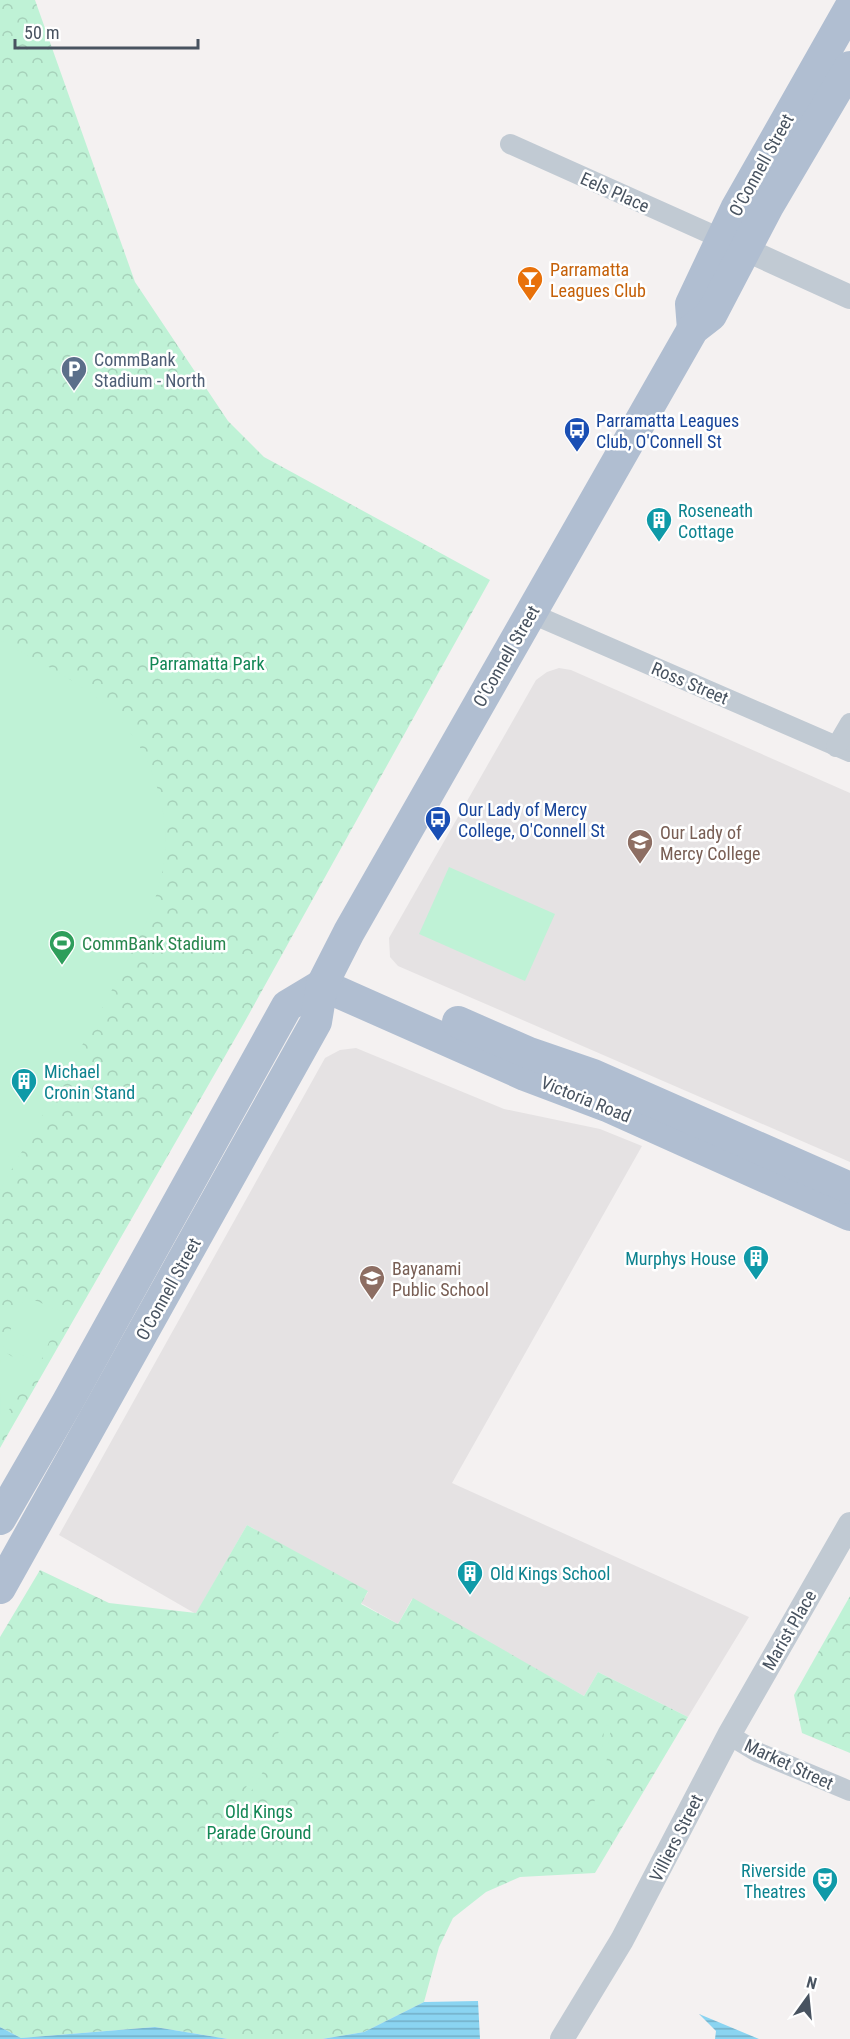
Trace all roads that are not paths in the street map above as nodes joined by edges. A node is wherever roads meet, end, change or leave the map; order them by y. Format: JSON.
{"nodes":[{"id":1,"x":850,"y":8,"type":"edge"},
{"id":2,"x":850,"y":67,"type":"edge"},
{"id":3,"x":510,"y":144,"type":"dead end"},
{"id":4,"x":734,"y":244,"type":"junction"},
{"id":5,"x":850,"y":297,"type":"edge"},
{"id":6,"x":530,"y":613,"type":"junction"},
{"id":7,"x":850,"y":723,"type":"edge"},
{"id":8,"x":843,"y":749,"type":"edge"},
{"id":9,"x":326,"y":976,"type":"junction"},
{"id":10,"x":850,"y":1188,"type":"edge"},
{"id":11,"x":850,"y":1215,"type":"edge"},
{"id":12,"x":0,"y":1519,"type":"edge"},
{"id":13,"x":850,"y":1524,"type":"edge"},
{"id":14,"x":0,"y":1588,"type":"edge"},
{"id":15,"x":729,"y":1735,"type":"junction"},
{"id":16,"x":850,"y":1791,"type":"edge"},
{"id":17,"x":562,"y":2039,"type":"edge"}],
"edges":[{"from":1,"to":4,"type":"main road","name":"O'Connell Street"},
{"from":2,"to":4,"type":"main road","name":"O'Connell Street"},
{"from":3,"to":4,"type":"street","name":"Eels Place"},
{"from":4,"to":5,"type":"street"},
{"from":4,"to":6,"type":"main road","name":"O'Connell Street"},
{"from":6,"to":8,"type":"street","name":"Ross Street"},
{"from":6,"to":9,"type":"main road","name":"O'Connell Street"},
{"from":7,"to":8,"type":"street"},
{"from":9,"to":10,"type":"main road","name":"Victoria Road"},
{"from":9,"to":11,"type":"main road","name":"Victoria Road"},
{"from":9,"to":12,"type":"main road","name":"O'Connell Street"},
{"from":9,"to":14,"type":"main road","name":"O'Connell Street"},
{"from":13,"to":15,"type":"street","name":"Marist Place"},
{"from":15,"to":16,"type":"street","name":"Market Street"},
{"from":15,"to":17,"type":"street","name":"Villiers Street"}]}
